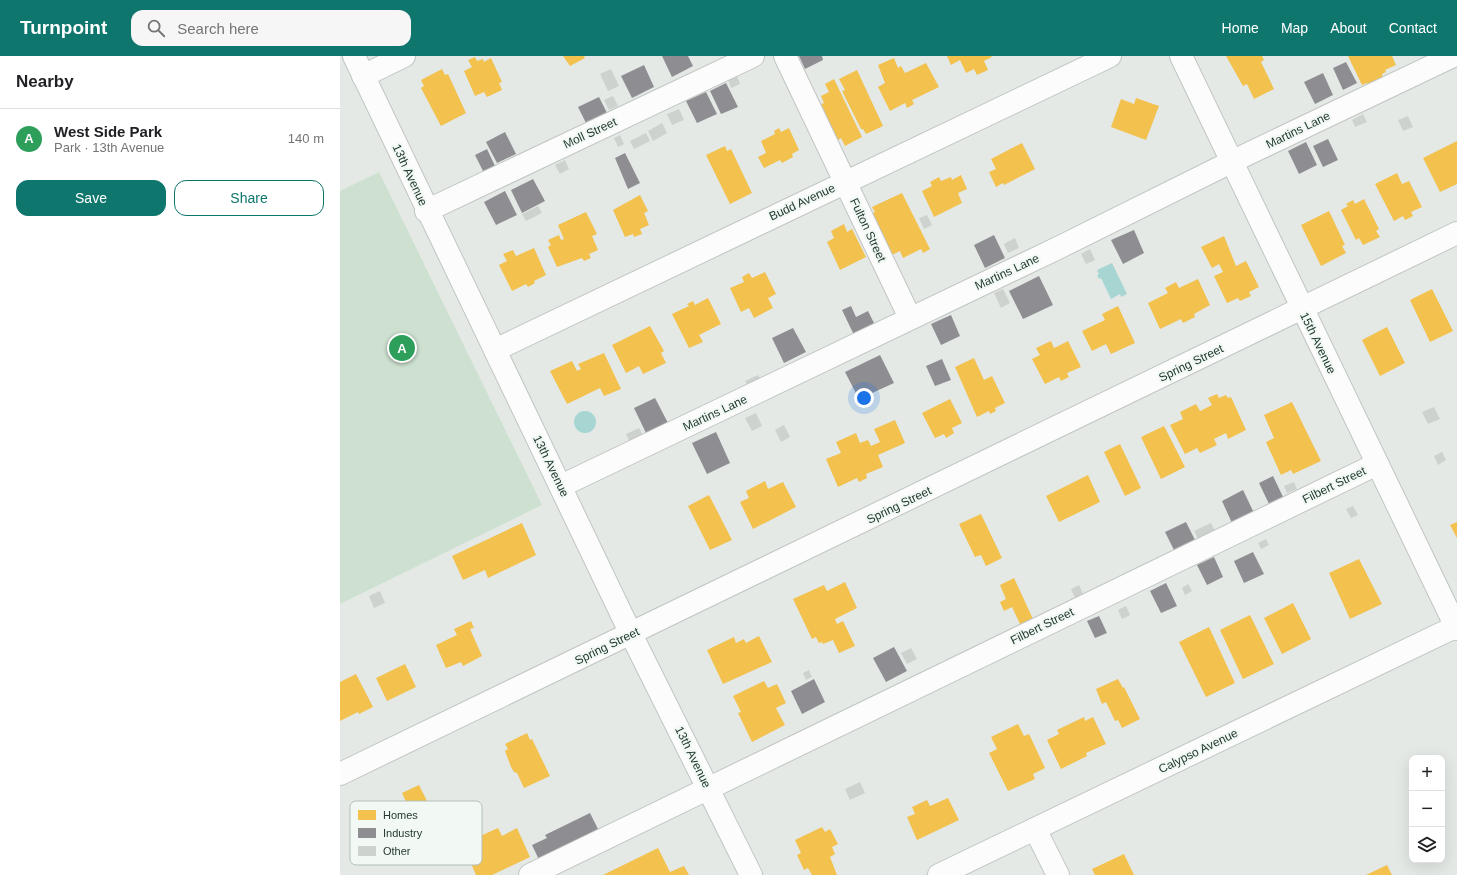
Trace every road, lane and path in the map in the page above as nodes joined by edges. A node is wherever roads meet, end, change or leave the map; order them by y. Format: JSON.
{"nodes":[{"id":1,"x":354,"y":56,"type":"edge"},
{"id":2,"x":404,"y":56,"type":"edge"},
{"id":3,"x":753,"y":56,"type":"edge"},
{"id":4,"x":785,"y":56,"type":"edge"},
{"id":5,"x":1110,"y":56,"type":"edge"},
{"id":6,"x":1181,"y":56,"type":"edge"},
{"id":7,"x":1453,"y":56,"type":"edge"},
{"id":8,"x":364,"y":76,"type":"junction"},
{"id":9,"x":1231,"y":162,"type":"junction"},
{"id":10,"x":845,"y":182,"type":"junction"},
{"id":11,"x":426,"y":211,"type":"junction"},
{"id":12,"x":1457,"y":233,"type":"edge"},
{"id":13,"x":1302,"y":309,"type":"junction"},
{"id":14,"x":910,"y":318,"type":"junction"},
{"id":15,"x":496,"y":350,"type":"junction"},
{"id":16,"x":1377,"y":464,"type":"junction"},
{"id":17,"x":561,"y":486,"type":"junction"},
{"id":18,"x":1457,"y":627,"type":"edge"},
{"id":19,"x":631,"y":634,"type":"junction"},
{"id":20,"x":340,"y":774,"type":"edge"},
{"id":21,"x":708,"y":788,"type":"junction"},
{"id":22,"x":1035,"y":829,"type":"junction"},
{"id":23,"x":530,"y":875,"type":"edge"},
{"id":24,"x":751,"y":875,"type":"edge"},
{"id":25,"x":940,"y":875,"type":"edge"},
{"id":26,"x":1058,"y":875,"type":"edge"}],
"edges":[{"from":1,"to":8,"type":"street","name":"13th Avenue"},
{"from":2,"to":8,"type":"street"},
{"from":3,"to":11,"type":"street","name":"Moll Street"},
{"from":4,"to":10,"type":"street","name":"Fulton Street"},
{"from":5,"to":10,"type":"street","name":"Budd Avenue"},
{"from":6,"to":9,"type":"street","name":"15th Avenue"},
{"from":7,"to":9,"type":"street","name":"Martins Lane"},
{"from":8,"to":11,"type":"street","name":"13th Avenue"},
{"from":9,"to":13,"type":"street","name":"15th Avenue"},
{"from":9,"to":14,"type":"street","name":"Martins Lane"},
{"from":10,"to":14,"type":"street","name":"Fulton Street"},
{"from":10,"to":15,"type":"street","name":"Budd Avenue"},
{"from":11,"to":15,"type":"street","name":"13th Avenue"},
{"from":12,"to":13,"type":"street","name":"Spring Street"},
{"from":13,"to":16,"type":"street","name":"15th Avenue"},
{"from":13,"to":19,"type":"street","name":"Spring Street"},
{"from":14,"to":17,"type":"street","name":"Martins Lane"},
{"from":15,"to":17,"type":"street","name":"13th Avenue"},
{"from":16,"to":18,"type":"street","name":"15th Avenue"},
{"from":16,"to":21,"type":"street","name":"Filbert Street"},
{"from":17,"to":19,"type":"street","name":"13th Avenue"},
{"from":18,"to":22,"type":"street","name":"Calypso Avenue"},
{"from":19,"to":20,"type":"street","name":"Spring Street"},
{"from":19,"to":21,"type":"street","name":"13th Avenue"},
{"from":21,"to":23,"type":"street","name":"Filbert Street"},
{"from":21,"to":24,"type":"street","name":"13th Avenue"},
{"from":22,"to":25,"type":"street","name":"Calypso Avenue"},
{"from":22,"to":26,"type":"street"}]}
